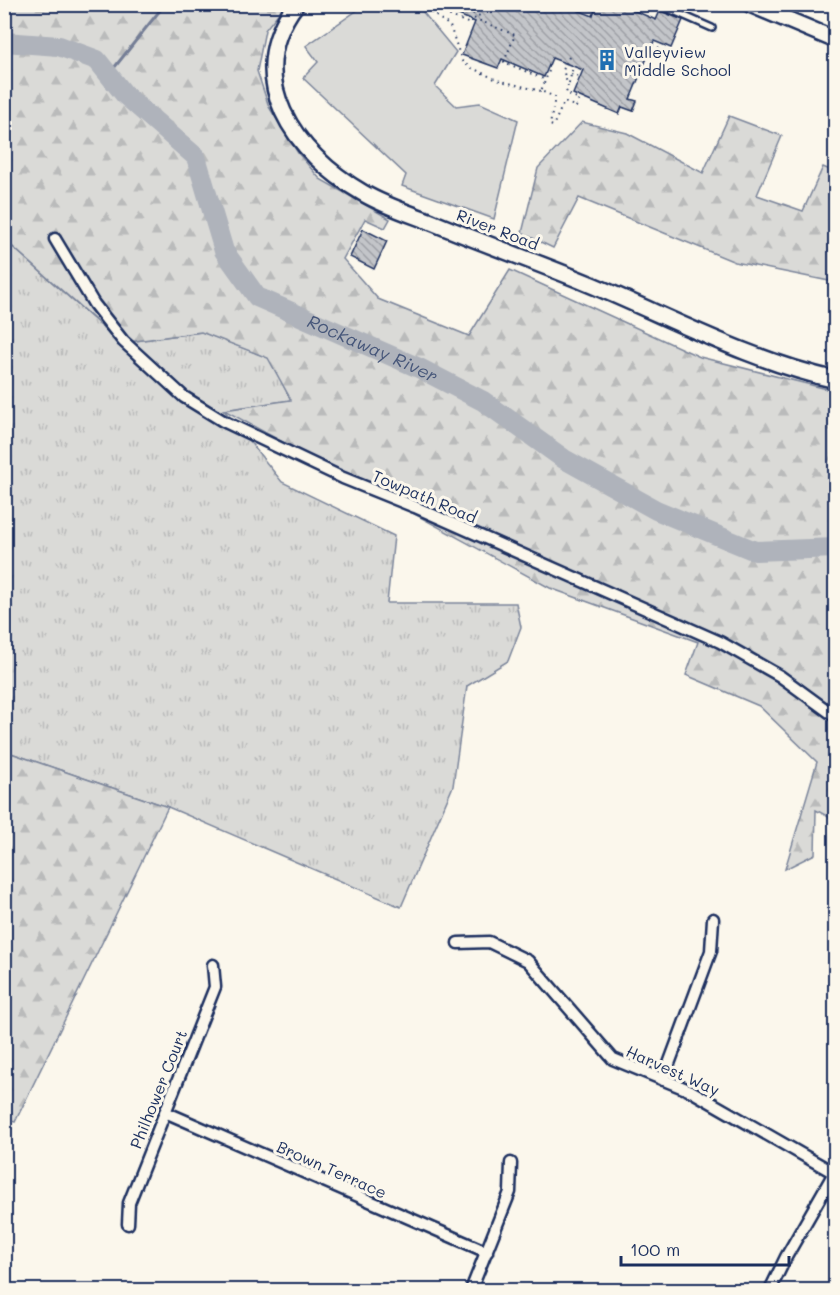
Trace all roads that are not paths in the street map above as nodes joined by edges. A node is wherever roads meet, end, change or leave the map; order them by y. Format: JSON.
{"nodes":[{"id":1,"x":296,"y":4,"type":"edge"},
{"id":2,"x":648,"y":4,"type":"edge"},
{"id":3,"x":750,"y":4,"type":"edge"},
{"id":4,"x":712,"y":28,"type":"dead end"},
{"id":5,"x":836,"y":40,"type":"edge"},
{"id":6,"x":55,"y":239,"type":"dead end"},
{"id":7,"x":836,"y":380,"type":"edge"},
{"id":8,"x":836,"y":717,"type":"edge"},
{"id":9,"x":712,"y":919,"type":"dead end"},
{"id":10,"x":458,"y":943,"type":"dead end"},
{"id":11,"x":213,"y":965,"type":"dead end"},
{"id":12,"x":663,"y":1080,"type":"junction"},
{"id":13,"x":165,"y":1112,"type":"junction"},
{"id":14,"x":511,"y":1163,"type":"dead end"},
{"id":15,"x":835,"y":1173,"type":"edge"},
{"id":16,"x":128,"y":1224,"type":"dead end"},
{"id":17,"x":487,"y":1252,"type":"junction"},
{"id":18,"x":471,"y":1290,"type":"edge"},
{"id":19,"x":770,"y":1290,"type":"edge"}],
"edges":[{"from":1,"to":7,"type":"street","name":"River Road"},
{"from":2,"to":4,"type":"lane"},
{"from":3,"to":5,"type":"street"},
{"from":6,"to":8,"type":"street","name":"Towpath Road"},
{"from":9,"to":12,"type":"street"},
{"from":10,"to":12,"type":"street","name":"Harvest Way"},
{"from":11,"to":13,"type":"street","name":"Philhower Court"},
{"from":12,"to":15,"type":"street","name":"Harvest Way"},
{"from":13,"to":16,"type":"street","name":"Philhower Court"},
{"from":13,"to":17,"type":"street","name":"Brown Terrace"},
{"from":14,"to":17,"type":"street"},
{"from":15,"to":19,"type":"street"},
{"from":17,"to":18,"type":"street"}]}
